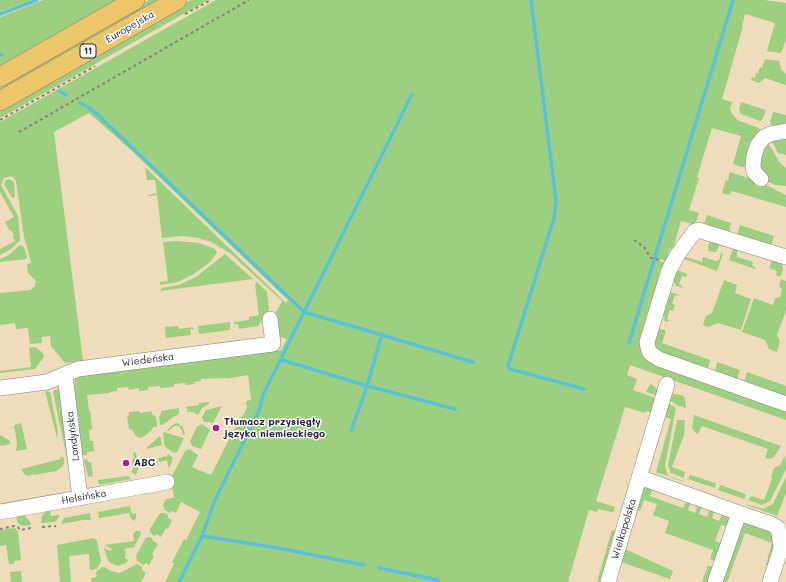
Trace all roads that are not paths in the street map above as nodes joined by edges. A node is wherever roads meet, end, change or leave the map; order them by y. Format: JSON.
{"nodes":[{"id":1,"x":135,"y":0,"type":"edge"},
{"id":2,"x":177,"y":0,"type":"edge"},
{"id":3,"x":0,"y":77,"type":"edge"},
{"id":4,"x":0,"y":102,"type":"edge"},
{"id":5,"x":786,"y":131,"type":"edge"},
{"id":6,"x":761,"y":179,"type":"dead end"},
{"id":7,"x":786,"y":257,"type":"edge"},
{"id":8,"x":270,"y":319,"type":"dead end"},
{"id":9,"x":65,"y":375,"type":"junction"},
{"id":10,"x":667,"y":384,"type":"dead end"},
{"id":11,"x":0,"y":388,"type":"edge"},
{"id":12,"x":786,"y":404,"type":"edge"},
{"id":13,"x":638,"y":481,"type":"junction"},
{"id":14,"x":167,"y":482,"type":"dead end"},
{"id":15,"x":80,"y":498,"type":"junction"},
{"id":16,"x":0,"y":512,"type":"edge"},
{"id":17,"x":739,"y":513,"type":"junction"},
{"id":18,"x":608,"y":582,"type":"edge"},
{"id":19,"x":715,"y":582,"type":"edge"},
{"id":20,"x":770,"y":582,"type":"edge"}],
"edges":[{"from":1,"to":3,"type":"main road","name":"Europejska","number":"11"},
{"from":2,"to":4,"type":"main road","name":"Europejska","number":"11"},
{"from":5,"to":6,"type":"street"},
{"from":7,"to":12,"type":"street"},
{"from":8,"to":9,"type":"street","name":"Wiedeńska"},
{"from":9,"to":11,"type":"street","name":"Wiedeńska"},
{"from":9,"to":15,"type":"street","name":"Londyńska"},
{"from":10,"to":13,"type":"street","name":"Wielkopolska"},
{"from":13,"to":17,"type":"street"},
{"from":13,"to":18,"type":"street","name":"Wielkopolska"},
{"from":14,"to":15,"type":"street","name":"Helsińska"},
{"from":15,"to":16,"type":"street","name":"Helsińska"},
{"from":17,"to":19,"type":"street"},
{"from":17,"to":20,"type":"street"}]}
